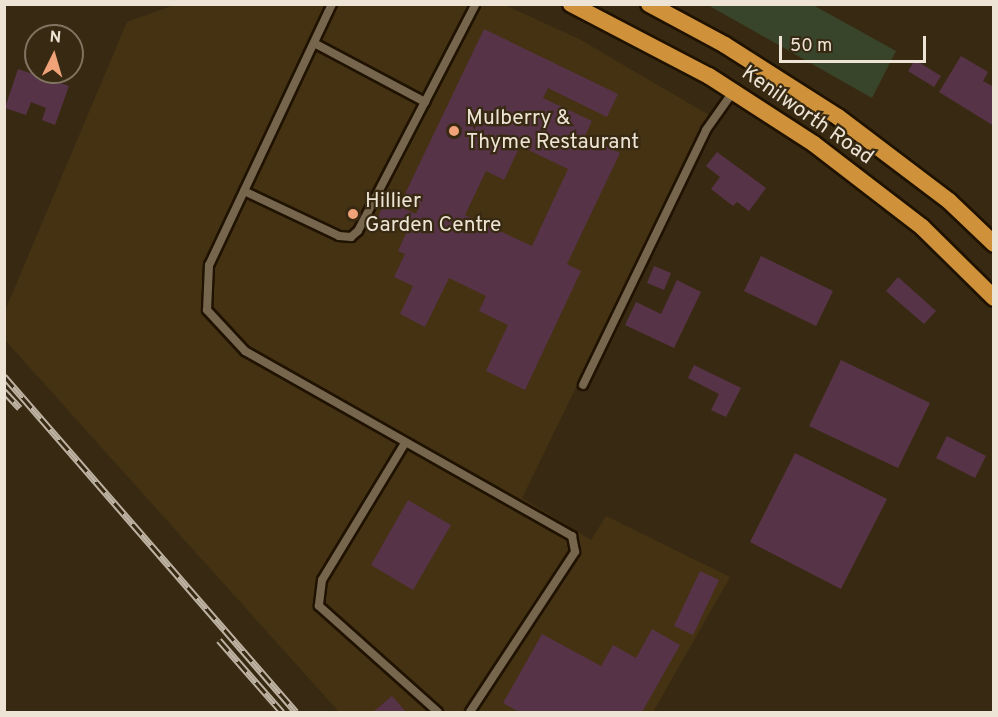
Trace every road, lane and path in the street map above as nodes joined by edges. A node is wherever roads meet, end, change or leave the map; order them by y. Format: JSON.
{"nodes":[{"id":1,"x":332,"y":4,"type":"edge"},
{"id":2,"x":572,"y":4,"type":"edge"},
{"id":3,"x":649,"y":4,"type":"edge"},
{"id":4,"x":475,"y":5,"type":"edge"},
{"id":5,"x":314,"y":43,"type":"junction"},
{"id":6,"x":733,"y":92,"type":"junction"},
{"id":7,"x":425,"y":102,"type":"junction"},
{"id":8,"x":244,"y":190,"type":"junction"},
{"id":9,"x":993,"y":244,"type":"edge"},
{"id":10,"x":993,"y":298,"type":"edge"},
{"id":11,"x":583,"y":385,"type":"dead end"},
{"id":12,"x":405,"y":443,"type":"junction"},
{"id":13,"x":438,"y":712,"type":"edge"},
{"id":14,"x":470,"y":712,"type":"edge"}],
"edges":[{"from":1,"to":5,"type":"lane"},
{"from":2,"to":6,"type":"highway","name":"Kenilworth Road"},
{"from":3,"to":9,"type":"highway","name":"Kenilworth Road"},
{"from":4,"to":7,"type":"lane"},
{"from":5,"to":7,"type":"lane"},
{"from":5,"to":8,"type":"lane"},
{"from":6,"to":10,"type":"highway","name":"Kenilworth Road"},
{"from":6,"to":11,"type":"lane"},
{"from":7,"to":8,"type":"lane"},
{"from":8,"to":12,"type":"lane"},
{"from":12,"to":13,"type":"lane"},
{"from":12,"to":14,"type":"lane"}]}
